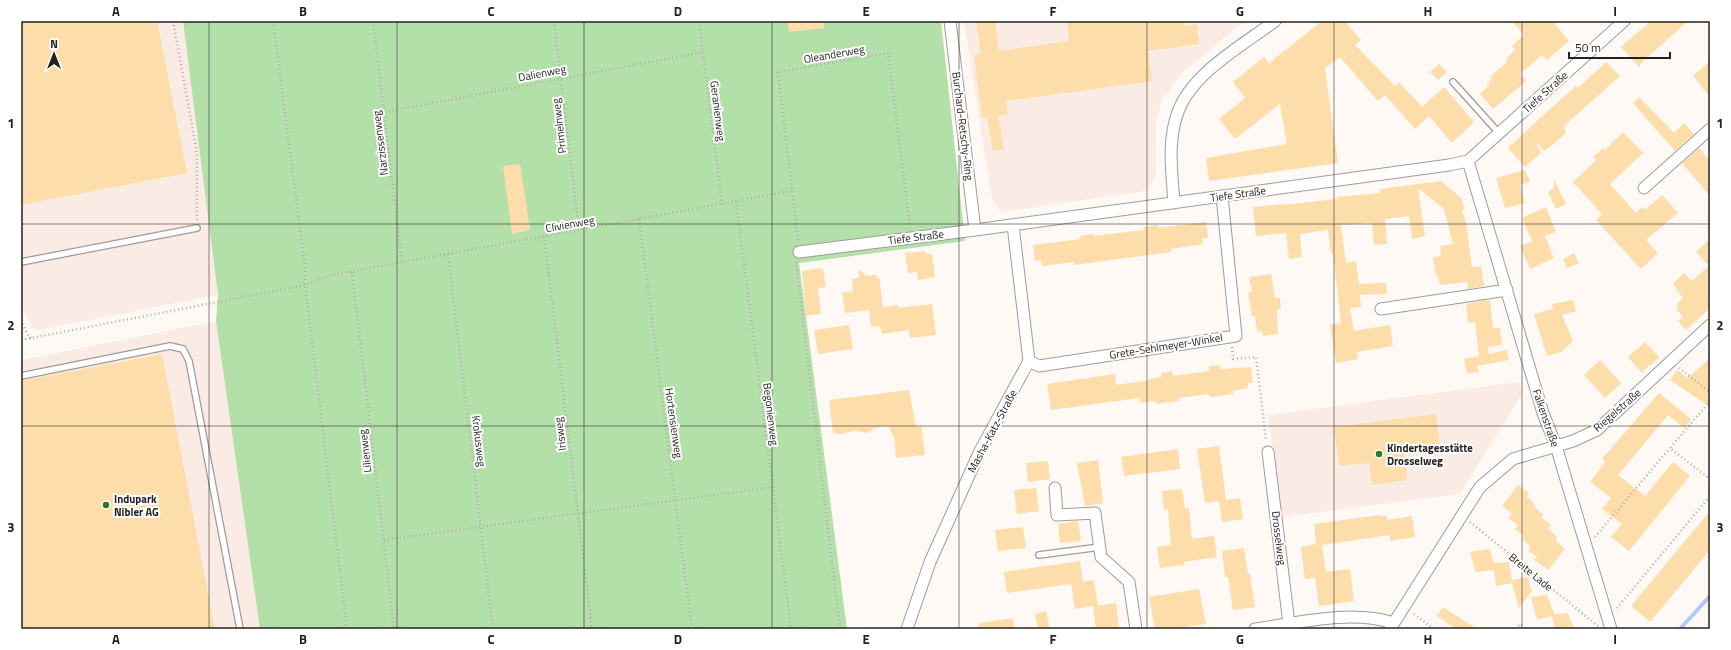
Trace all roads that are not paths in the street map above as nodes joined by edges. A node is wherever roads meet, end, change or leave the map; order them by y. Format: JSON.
{"nodes":[{"id":1,"x":950,"y":21,"type":"edge"},
{"id":2,"x":1275,"y":21,"type":"edge"},
{"id":3,"x":1624,"y":21,"type":"edge"},
{"id":4,"x":1453,"y":82,"type":"dead end"},
{"id":5,"x":1710,"y":129,"type":"edge"},
{"id":6,"x":1499,"y":133,"type":"junction"},
{"id":7,"x":1468,"y":161,"type":"junction"},
{"id":8,"x":1644,"y":188,"type":"dead end"},
{"id":9,"x":1222,"y":196,"type":"junction"},
{"id":10,"x":1174,"y":203,"type":"junction"},
{"id":11,"x":1013,"y":225,"type":"junction"},
{"id":12,"x":197,"y":228,"type":"road end"},
{"id":13,"x":975,"y":230,"type":"junction"},
{"id":14,"x":799,"y":252,"type":"road end"},
{"id":15,"x":21,"y":262,"type":"edge"},
{"id":16,"x":1506,"y":290,"type":"junction"},
{"id":17,"x":1381,"y":310,"type":"dead end"},
{"id":18,"x":1710,"y":325,"type":"edge"},
{"id":19,"x":1029,"y":361,"type":"junction"},
{"id":20,"x":21,"y":376,"type":"edge"},
{"id":21,"x":1556,"y":446,"type":"junction"},
{"id":22,"x":1268,"y":452,"type":"road end"},
{"id":23,"x":1054,"y":488,"type":"dead end"},
{"id":24,"x":1100,"y":547,"type":"junction"},
{"id":25,"x":1039,"y":555,"type":"dead end"},
{"id":26,"x":1289,"y":624,"type":"junction"},
{"id":27,"x":1609,"y":624,"type":"edge"},
{"id":28,"x":1392,"y":626,"type":"edge"},
{"id":29,"x":240,"y":629,"type":"edge"},
{"id":30,"x":907,"y":629,"type":"edge"},
{"id":31,"x":1136,"y":629,"type":"edge"},
{"id":32,"x":1255,"y":629,"type":"edge"}],
"edges":[{"from":1,"to":13,"type":"street","name":"Burchard-Retschy-Ring"},
{"from":2,"to":10,"type":"street"},
{"from":3,"to":6,"type":"street","name":"Tiefe Straße"},
{"from":4,"to":6,"type":"lane"},
{"from":5,"to":8,"type":"street"},
{"from":6,"to":7,"type":"street","name":"Tiefe Straße"},
{"from":7,"to":9,"type":"street","name":"Tiefe Straße"},
{"from":7,"to":16,"type":"street","name":"Falkenstraße"},
{"from":9,"to":10,"type":"street","name":"Tiefe Straße"},
{"from":9,"to":19,"type":"street","name":"Grete-Sehlmeyer-Winkel"},
{"from":10,"to":11,"type":"street","name":"Tiefe Straße"},
{"from":11,"to":13,"type":"street","name":"Tiefe Straße"},
{"from":11,"to":19,"type":"street"},
{"from":12,"to":15,"type":"lane"},
{"from":13,"to":14,"type":"street","name":"Tiefe Straße"},
{"from":16,"to":17,"type":"street"},
{"from":16,"to":21,"type":"street","name":"Falkenstraße"},
{"from":18,"to":21,"type":"street","name":"Riegelstraße"},
{"from":19,"to":30,"type":"street","name":"Masha-Katz-Straße"},
{"from":20,"to":29,"type":"lane"},
{"from":21,"to":27,"type":"street","name":"Falkenstraße"},
{"from":21,"to":28,"type":"street"},
{"from":22,"to":26,"type":"street","name":"Drosselweg"},
{"from":23,"to":24,"type":"street"},
{"from":24,"to":25,"type":"lane"},
{"from":24,"to":31,"type":"street"},
{"from":26,"to":28,"type":"street"},
{"from":26,"to":32,"type":"street"}]}
